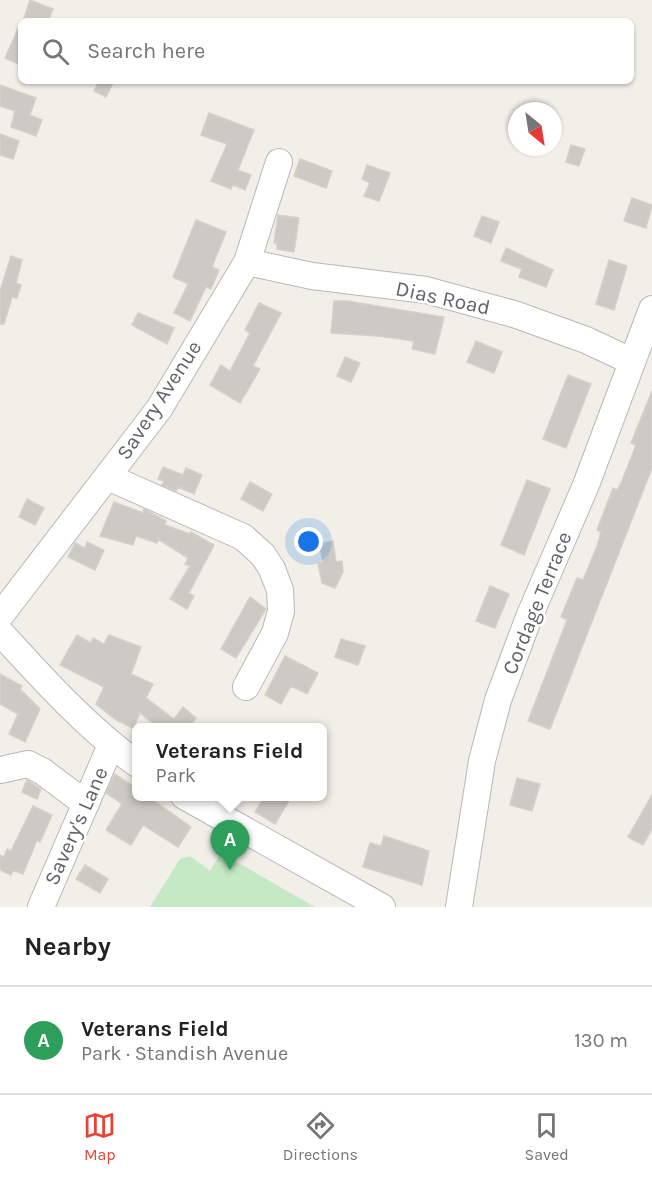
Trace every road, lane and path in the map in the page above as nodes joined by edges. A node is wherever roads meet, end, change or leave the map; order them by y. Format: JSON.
{"nodes":[{"id":1,"x":279,"y":162,"type":"dead end"},
{"id":2,"x":247,"y":262,"type":"junction"},
{"id":3,"x":652,"y":309,"type":"edge"},
{"id":4,"x":631,"y":361,"type":"junction"},
{"id":5,"x":108,"y":477,"type":"junction"},
{"id":6,"x":0,"y":616,"type":"edge"},
{"id":7,"x":0,"y":632,"type":"edge"},
{"id":8,"x":246,"y":687,"type":"dead end"},
{"id":9,"x":111,"y":745,"type":"junction"},
{"id":10,"x":132,"y":760,"type":"edge"},
{"id":11,"x":0,"y":770,"type":"edge"},
{"id":12,"x":193,"y":801,"type":"edge"},
{"id":13,"x":86,"y":804,"type":"junction"},
{"id":14,"x":41,"y":907,"type":"edge"},
{"id":15,"x":382,"y":907,"type":"edge"},
{"id":16,"x":459,"y":907,"type":"edge"}],
"edges":[{"from":1,"to":2,"type":"street","name":"Savery Avenue"},
{"from":2,"to":4,"type":"street","name":"Dias Road"},
{"from":2,"to":5,"type":"street","name":"Savery Avenue"},
{"from":3,"to":4,"type":"street","name":"Cordage Terrace"},
{"from":4,"to":16,"type":"street","name":"Cordage Terrace"},
{"from":5,"to":6,"type":"street","name":"Savery Avenue"},
{"from":5,"to":8,"type":"street"},
{"from":7,"to":9,"type":"street"},
{"from":9,"to":10,"type":"street"},
{"from":9,"to":13,"type":"street","name":"Savery's Lane"},
{"from":11,"to":13,"type":"street"},
{"from":12,"to":15,"type":"street"},
{"from":13,"to":14,"type":"street","name":"Savery's Lane"}]}
